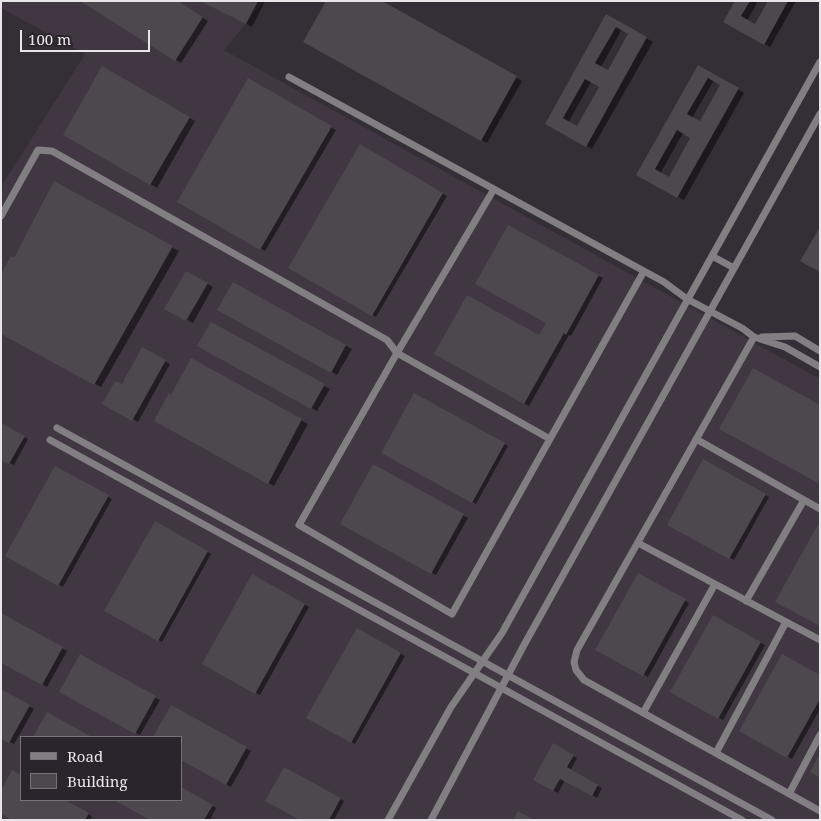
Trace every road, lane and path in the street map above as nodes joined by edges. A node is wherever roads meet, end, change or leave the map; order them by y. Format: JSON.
{"nodes":[{"id":1,"x":820,"y":62,"type":"edge"},
{"id":2,"x":290,"y":77,"type":"dead end"},
{"id":3,"x":820,"y":114,"type":"edge"},
{"id":4,"x":494,"y":189,"type":"junction"},
{"id":5,"x":1,"y":216,"type":"edge"},
{"id":6,"x":712,"y":256,"type":"junction"},
{"id":7,"x":734,"y":268,"type":"junction"},
{"id":8,"x":644,"y":271,"type":"junction"},
{"id":9,"x":688,"y":299,"type":"junction"},
{"id":10,"x":710,"y":311,"type":"junction"},
{"id":11,"x":754,"y":337,"type":"junction"},
{"id":12,"x":820,"y":351,"type":"edge"},
{"id":13,"x":397,"y":353,"type":"junction"},
{"id":14,"x":820,"y":367,"type":"edge"},
{"id":15,"x":57,"y":428,"type":"dead end"},
{"id":16,"x":550,"y":439,"type":"junction"},
{"id":17,"x":696,"y":439,"type":"junction"},
{"id":18,"x":50,"y":440,"type":"dead end"},
{"id":19,"x":804,"y":500,"type":"junction"},
{"id":20,"x":820,"y":509,"type":"edge"},
{"id":21,"x":638,"y":543,"type":"junction"},
{"id":22,"x":715,"y":584,"type":"junction"},
{"id":23,"x":746,"y":600,"type":"junction"},
{"id":24,"x":786,"y":622,"type":"junction"},
{"id":25,"x":820,"y":640,"type":"edge"},
{"id":26,"x":483,"y":661,"type":"junction"},
{"id":27,"x":475,"y":672,"type":"junction"},
{"id":28,"x":508,"y":675,"type":"junction"},
{"id":29,"x":502,"y":688,"type":"junction"},
{"id":30,"x":643,"y":713,"type":"junction"},
{"id":31,"x":820,"y":735,"type":"edge"},
{"id":32,"x":716,"y":754,"type":"junction"},
{"id":33,"x":789,"y":794,"type":"junction"},
{"id":34,"x":820,"y":811,"type":"edge"},
{"id":35,"x":388,"y":820,"type":"edge"},
{"id":36,"x":432,"y":820,"type":"edge"},
{"id":37,"x":742,"y":820,"type":"edge"},
{"id":38,"x":772,"y":820,"type":"edge"}],
"edges":[{"from":1,"to":6,"type":"street"},
{"from":2,"to":4,"type":"street"},
{"from":3,"to":7,"type":"street"},
{"from":4,"to":8,"type":"street"},
{"from":4,"to":13,"type":"street"},
{"from":5,"to":13,"type":"street"},
{"from":6,"to":7,"type":"street"},
{"from":6,"to":9,"type":"street"},
{"from":7,"to":10,"type":"street"},
{"from":8,"to":9,"type":"street"},
{"from":8,"to":16,"type":"street"},
{"from":9,"to":10,"type":"street"},
{"from":9,"to":26,"type":"street"},
{"from":10,"to":11,"type":"street"},
{"from":10,"to":28,"type":"street"},
{"from":11,"to":12,"type":"street"},
{"from":11,"to":14,"type":"street"},
{"from":11,"to":17,"type":"street"},
{"from":13,"to":16,"type":"street"},
{"from":13,"to":16,"type":"street"},
{"from":15,"to":26,"type":"street"},
{"from":17,"to":19,"type":"street"},
{"from":17,"to":21,"type":"street"},
{"from":18,"to":27,"type":"street"},
{"from":19,"to":20,"type":"street"},
{"from":19,"to":23,"type":"street"},
{"from":21,"to":22,"type":"street"},
{"from":21,"to":30,"type":"street"},
{"from":22,"to":23,"type":"street"},
{"from":22,"to":30,"type":"street"},
{"from":23,"to":24,"type":"street"},
{"from":24,"to":25,"type":"street"},
{"from":24,"to":32,"type":"street"},
{"from":26,"to":27,"type":"street"},
{"from":26,"to":28,"type":"street"},
{"from":27,"to":29,"type":"street"},
{"from":27,"to":35,"type":"street"},
{"from":28,"to":29,"type":"street"},
{"from":28,"to":38,"type":"street"},
{"from":29,"to":36,"type":"street"},
{"from":29,"to":37,"type":"street"},
{"from":30,"to":32,"type":"street"},
{"from":31,"to":33,"type":"street"},
{"from":32,"to":33,"type":"street"},
{"from":33,"to":34,"type":"street"}]}
